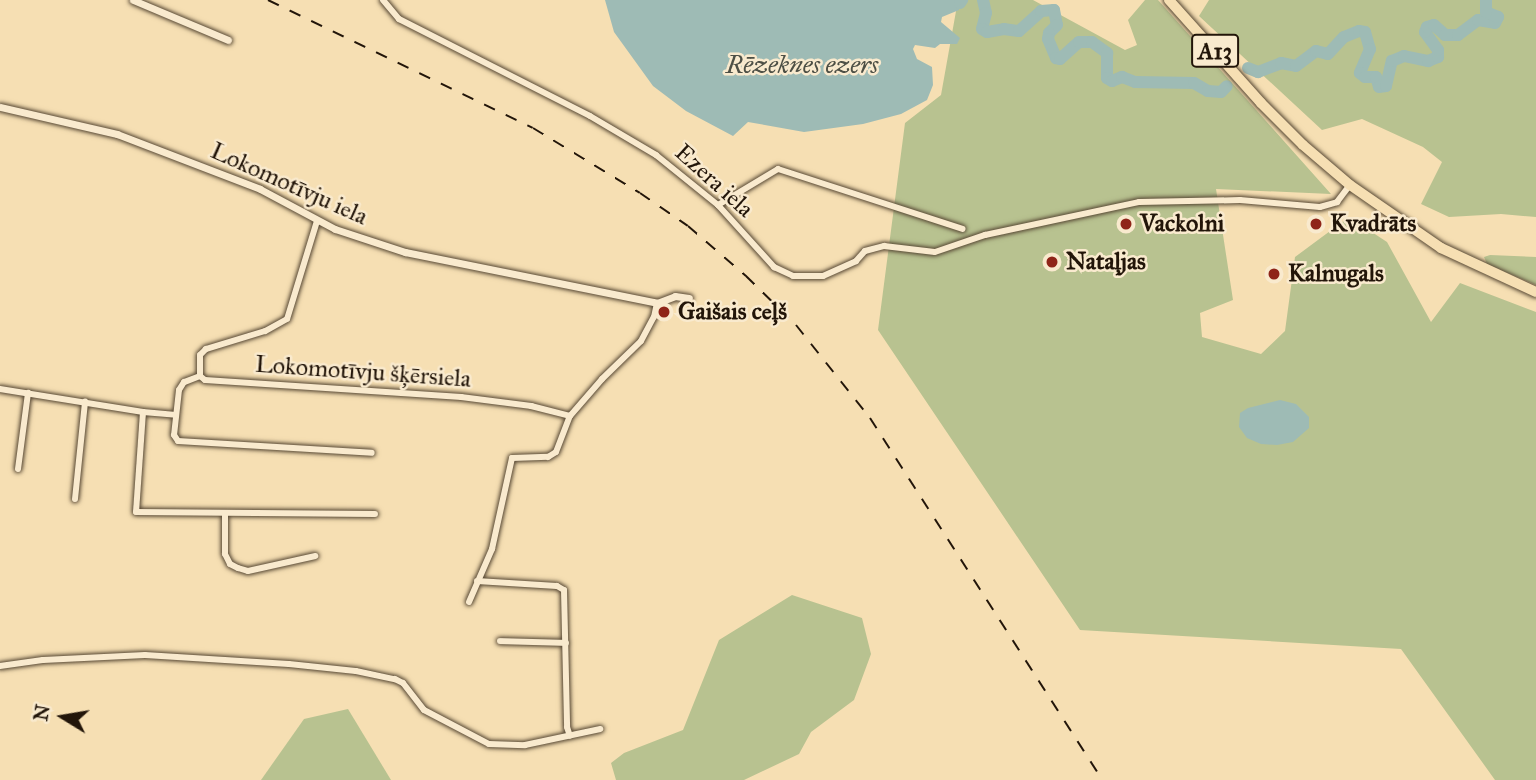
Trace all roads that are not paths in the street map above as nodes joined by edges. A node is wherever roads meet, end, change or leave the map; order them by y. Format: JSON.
{"nodes":[{"id":1,"x":133,"y":0,"type":"edge"},
{"id":2,"x":383,"y":0,"type":"edge"},
{"id":3,"x":1169,"y":0,"type":"edge"},
{"id":4,"x":228,"y":40,"type":"dead end"},
{"id":5,"x":0,"y":107,"type":"edge"},
{"id":6,"x":1350,"y":185,"type":"junction"},
{"id":7,"x":718,"y":205,"type":"junction"},
{"id":8,"x":317,"y":221,"type":"junction"},
{"id":9,"x":962,"y":229,"type":"dead end"},
{"id":10,"x":1536,"y":292,"type":"edge"},
{"id":11,"x":689,"y":298,"type":"dead end"},
{"id":12,"x":657,"y":303,"type":"junction"},
{"id":13,"x":200,"y":376,"type":"junction"},
{"id":14,"x":0,"y":389,"type":"edge"},
{"id":15,"x":28,"y":393,"type":"junction"},
{"id":16,"x":85,"y":402,"type":"junction"},
{"id":17,"x":143,"y":412,"type":"junction"},
{"id":18,"x":176,"y":415,"type":"junction"},
{"id":19,"x":570,"y":416,"type":"junction"},
{"id":20,"x":372,"y":453,"type":"dead end"},
{"id":21,"x":18,"y":469,"type":"dead end"},
{"id":22,"x":75,"y":499,"type":"dead end"},
{"id":23,"x":225,"y":513,"type":"junction"},
{"id":24,"x":375,"y":514,"type":"dead end"},
{"id":25,"x":315,"y":556,"type":"dead end"},
{"id":26,"x":477,"y":581,"type":"junction"},
{"id":27,"x":469,"y":602,"type":"dead end"},
{"id":28,"x":500,"y":641,"type":"dead end"},
{"id":29,"x":566,"y":643,"type":"junction"},
{"id":30,"x":0,"y":666,"type":"edge"},
{"id":31,"x":600,"y":729,"type":"dead end"},
{"id":32,"x":570,"y":736,"type":"junction"}],
"edges":[{"from":1,"to":4,"type":"street"},
{"from":2,"to":7,"type":"street","name":"Ezera iela"},
{"from":3,"to":6,"type":"main road","number":"A13"},
{"from":5,"to":8,"type":"street","name":"Lokomotīvju iela"},
{"from":6,"to":7,"type":"street","name":"Ezera iela"},
{"from":6,"to":10,"type":"main road","number":"A13"},
{"from":7,"to":9,"type":"street"},
{"from":8,"to":12,"type":"street","name":"Lokomotīvju iela"},
{"from":8,"to":13,"type":"street","name":"Lokomotīvju šķērsiela"},
{"from":11,"to":12,"type":"street","name":"Lokomotīvju iela"},
{"from":12,"to":19,"type":"street"},
{"from":13,"to":18,"type":"street","name":"Lokomotīvju šķērsiela"},
{"from":13,"to":19,"type":"street","name":"Lokomotīvju šķērsiela"},
{"from":14,"to":15,"type":"street"},
{"from":15,"to":16,"type":"street"},
{"from":15,"to":21,"type":"street"},
{"from":16,"to":17,"type":"street"},
{"from":16,"to":22,"type":"street"},
{"from":17,"to":18,"type":"street"},
{"from":17,"to":23,"type":"street"},
{"from":18,"to":20,"type":"street"},
{"from":19,"to":26,"type":"street"},
{"from":23,"to":24,"type":"street"},
{"from":23,"to":25,"type":"street"},
{"from":26,"to":27,"type":"street"},
{"from":26,"to":29,"type":"street"},
{"from":28,"to":29,"type":"street"},
{"from":29,"to":32,"type":"street"},
{"from":30,"to":32,"type":"street"},
{"from":31,"to":32,"type":"street"}]}
